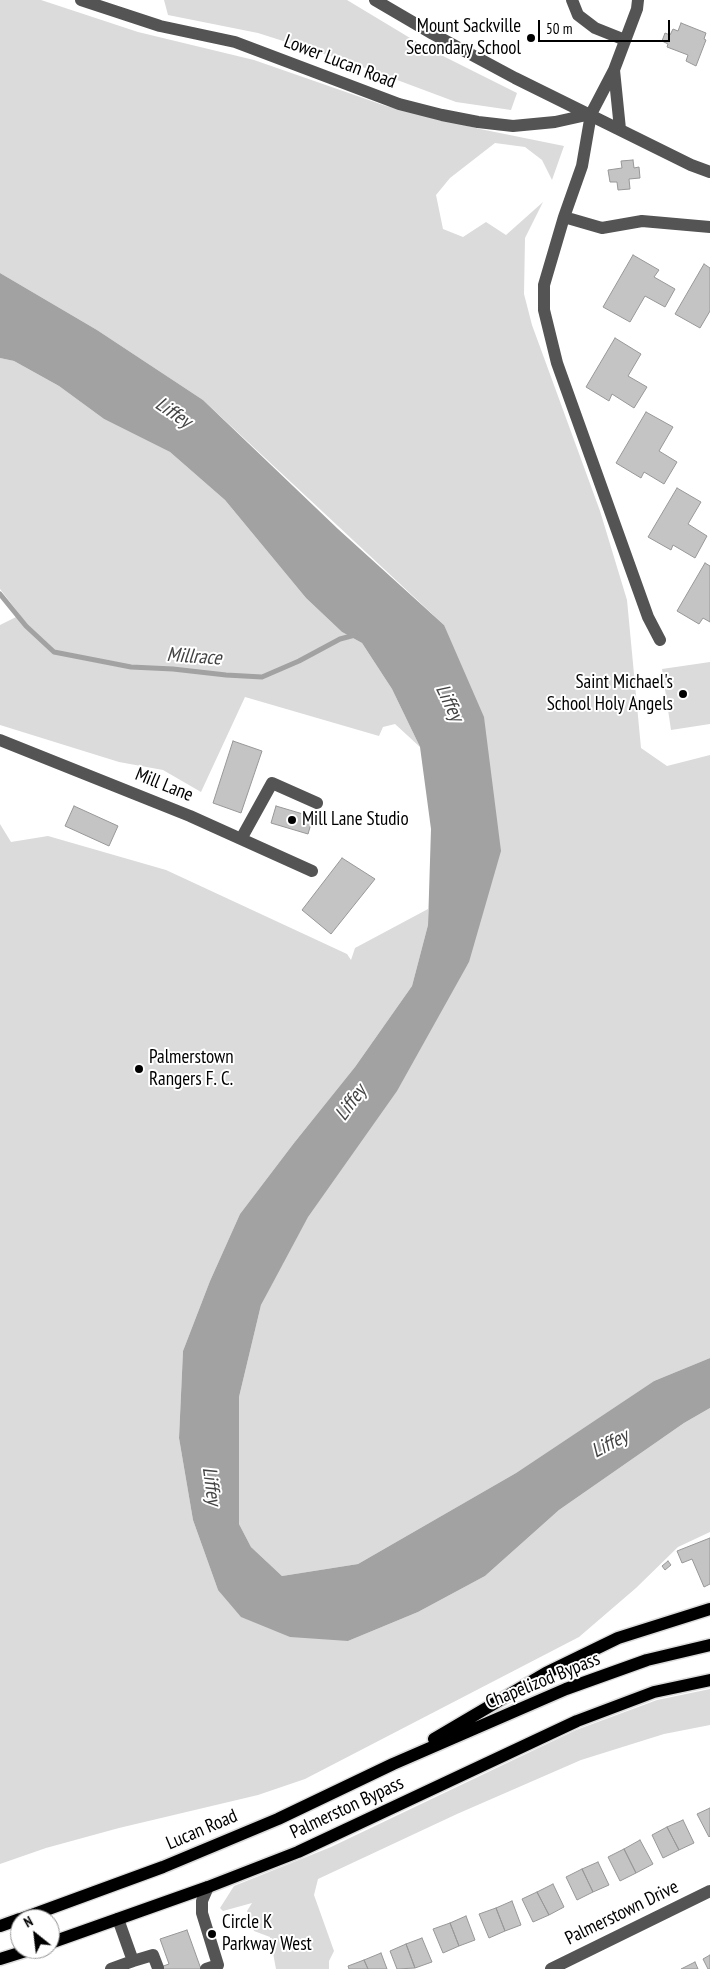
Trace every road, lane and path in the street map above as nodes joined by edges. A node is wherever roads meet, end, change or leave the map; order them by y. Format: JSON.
{"nodes":[{"id":1,"x":81,"y":0,"type":"edge"},
{"id":2,"x":375,"y":0,"type":"edge"},
{"id":3,"x":572,"y":0,"type":"edge"},
{"id":4,"x":638,"y":0,"type":"edge"},
{"id":5,"x":624,"y":40,"type":"junction"},
{"id":6,"x":614,"y":70,"type":"junction"},
{"id":7,"x":591,"y":114,"type":"junction"},
{"id":8,"x":620,"y":129,"type":"junction"},
{"id":9,"x":710,"y":172,"type":"edge"},
{"id":10,"x":564,"y":217,"type":"junction"},
{"id":11,"x":710,"y":227,"type":"edge"},
{"id":12,"x":660,"y":640,"type":"dead end"},
{"id":13,"x":0,"y":740,"type":"edge"},
{"id":14,"x":316,"y":803,"type":"dead end"},
{"id":15,"x":241,"y":839,"type":"junction"},
{"id":16,"x":312,"y":871,"type":"dead end"},
{"id":17,"x":710,"y":1609,"type":"edge"},
{"id":18,"x":710,"y":1645,"type":"edge"},
{"id":19,"x":710,"y":1680,"type":"edge"},
{"id":20,"x":393,"y":1764,"type":"junction"},
{"id":21,"x":208,"y":1887,"type":"junction"},
{"id":22,"x":710,"y":1891,"type":"edge"},
{"id":23,"x":48,"y":1909,"type":"edge"},
{"id":24,"x":118,"y":1919,"type":"junction"},
{"id":25,"x":60,"y":1939,"type":"edge"},
{"id":26,"x":134,"y":1961,"type":"junction"},
{"id":27,"x":158,"y":1968,"type":"edge"},
{"id":28,"x":215,"y":1968,"type":"edge"},
{"id":29,"x":111,"y":1969,"type":"edge"},
{"id":30,"x":551,"y":1969,"type":"edge"}],
"edges":[{"from":1,"to":7,"type":"street","name":"Lower Lucan Road"},
{"from":2,"to":7,"type":"street"},
{"from":3,"to":5,"type":"street"},
{"from":4,"to":5,"type":"street"},
{"from":5,"to":6,"type":"street"},
{"from":6,"to":7,"type":"street"},
{"from":6,"to":8,"type":"street"},
{"from":7,"to":8,"type":"street"},
{"from":7,"to":10,"type":"street"},
{"from":8,"to":9,"type":"street"},
{"from":10,"to":11,"type":"street"},
{"from":10,"to":12,"type":"street"},
{"from":13,"to":15,"type":"street","name":"Mill Lane"},
{"from":14,"to":15,"type":"street"},
{"from":15,"to":16,"type":"street","name":"Mill Lane"},
{"from":17,"to":20,"type":"main road"},
{"from":18,"to":20,"type":"main road","name":"Chapelizod Bypass"},
{"from":19,"to":21,"type":"main road","name":"Palmerston Bypass"},
{"from":20,"to":23,"type":"main road","name":"Lucan Road"},
{"from":21,"to":24,"type":"main road","name":"Palmerston Bypass"},
{"from":21,"to":28,"type":"street"},
{"from":22,"to":30,"type":"street","name":"Palmerstown Drive"},
{"from":24,"to":25,"type":"main road","name":"Palmerston Bypass"},
{"from":24,"to":26,"type":"street"},
{"from":26,"to":27,"type":"street"},
{"from":26,"to":29,"type":"street"}]}
